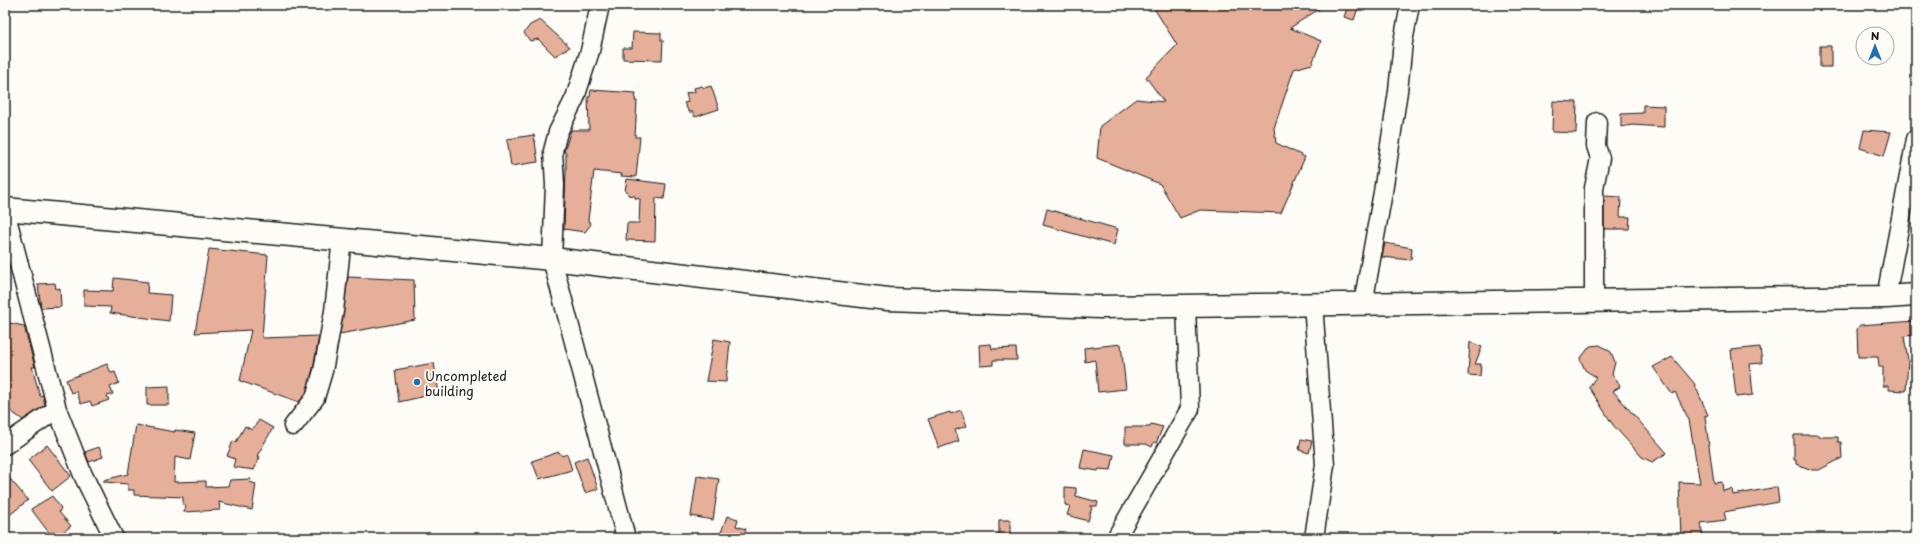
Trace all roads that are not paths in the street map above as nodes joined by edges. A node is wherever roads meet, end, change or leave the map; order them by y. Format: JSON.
{"nodes":[{"id":1,"x":600,"y":5,"type":"edge"},
{"id":2,"x":1410,"y":5,"type":"edge"},
{"id":3,"x":1597,"y":122,"type":"dead end"},
{"id":4,"x":1916,"y":139,"type":"edge"},
{"id":5,"x":5,"y":210,"type":"edge"},
{"id":6,"x":342,"y":239,"type":"junction"},
{"id":7,"x":552,"y":259,"type":"junction"},
{"id":8,"x":1916,"y":295,"type":"edge"},
{"id":9,"x":1886,"y":297,"type":"junction"},
{"id":10,"x":1594,"y":301,"type":"junction"},
{"id":11,"x":1313,"y":304,"type":"junction"},
{"id":12,"x":1363,"y":304,"type":"junction"},
{"id":13,"x":1186,"y":306,"type":"junction"},
{"id":14,"x":57,"y":409,"type":"junction"},
{"id":15,"x":293,"y":426,"type":"dead end"},
{"id":16,"x":5,"y":445,"type":"edge"},
{"id":17,"x":114,"y":538,"type":"edge"},
{"id":18,"x":626,"y":538,"type":"edge"},
{"id":19,"x":1116,"y":538,"type":"edge"},
{"id":20,"x":1314,"y":538,"type":"edge"}],
"edges":[{"from":1,"to":7,"type":"street"},
{"from":2,"to":12,"type":"street"},
{"from":3,"to":10,"type":"street"},
{"from":4,"to":9,"type":"street"},
{"from":5,"to":6,"type":"main road"},
{"from":5,"to":14,"type":"street"},
{"from":6,"to":7,"type":"main road"},
{"from":6,"to":15,"type":"street"},
{"from":7,"to":13,"type":"main road"},
{"from":7,"to":18,"type":"street"},
{"from":8,"to":9,"type":"main road"},
{"from":9,"to":10,"type":"main road"},
{"from":10,"to":12,"type":"main road"},
{"from":11,"to":12,"type":"main road"},
{"from":11,"to":13,"type":"main road"},
{"from":11,"to":20,"type":"street"},
{"from":13,"to":19,"type":"street"},
{"from":14,"to":16,"type":"street"},
{"from":14,"to":17,"type":"street"}]}
